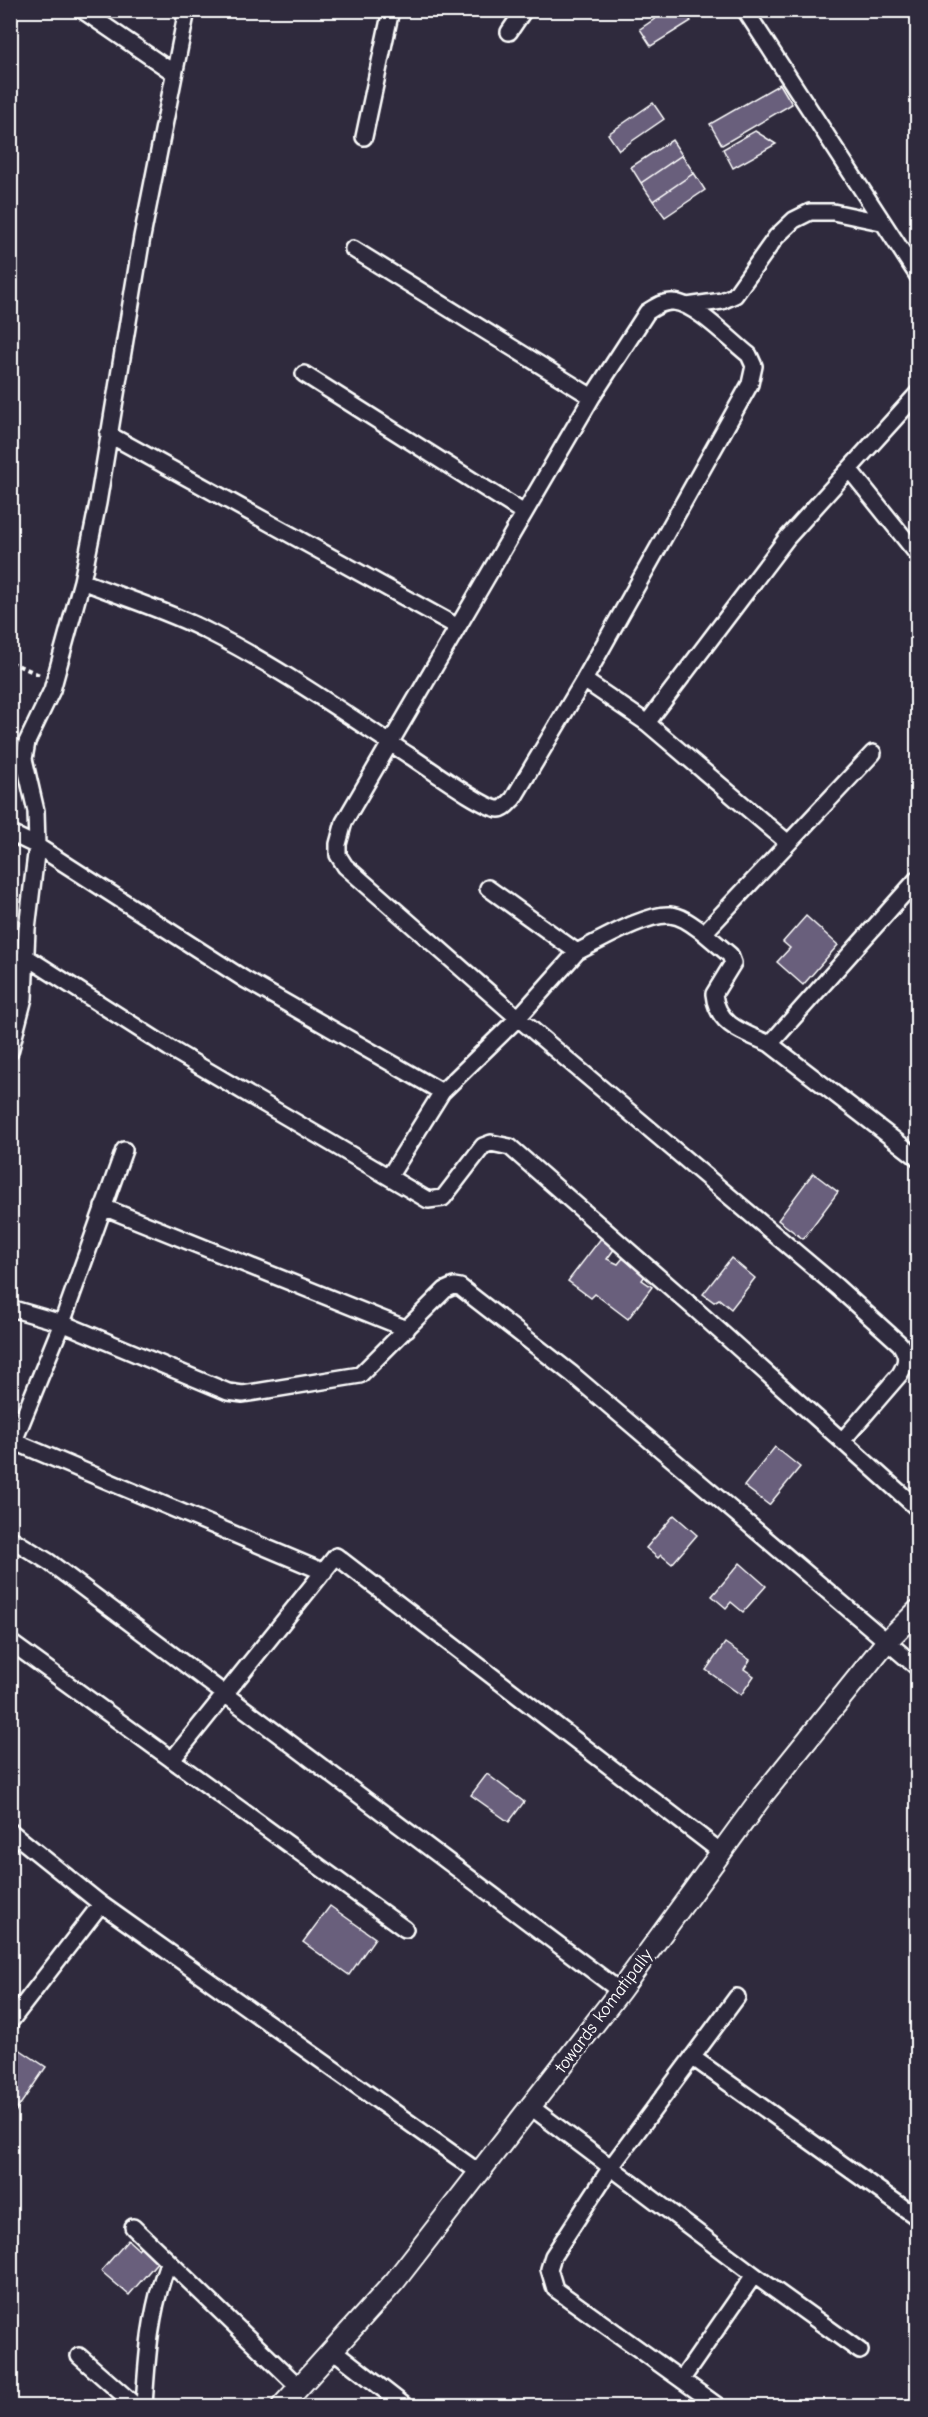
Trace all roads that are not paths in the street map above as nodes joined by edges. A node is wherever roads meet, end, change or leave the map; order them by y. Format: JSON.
{"nodes":[{"id":1,"x":82,"y":10,"type":"edge"},
{"id":2,"x":186,"y":10,"type":"edge"},
{"id":3,"x":391,"y":10,"type":"edge"},
{"id":4,"x":524,"y":10,"type":"edge"},
{"id":5,"x":745,"y":10,"type":"edge"},
{"id":6,"x":509,"y":32,"type":"dead end"},
{"id":7,"x":174,"y":73,"type":"junction"},
{"id":8,"x":364,"y":137,"type":"dead end"},
{"id":9,"x":881,"y":222,"type":"junction"},
{"id":10,"x":353,"y":249,"type":"dead end"},
{"id":11,"x":918,"y":276,"type":"edge"},
{"id":12,"x":687,"y":306,"type":"junction"},
{"id":13,"x":304,"y":374,"type":"dead end"},
{"id":14,"x":917,"y":395,"type":"edge"},
{"id":15,"x":592,"y":397,"type":"junction"},
{"id":16,"x":108,"y":434,"type":"junction"},
{"id":17,"x":849,"y":469,"type":"junction"},
{"id":18,"x":524,"y":513,"type":"junction"},
{"id":19,"x":918,"y":555,"type":"edge"},
{"id":20,"x":82,"y":581,"type":"junction"},
{"id":21,"x":458,"y":627,"type":"junction"},
{"id":22,"x":584,"y":680,"type":"junction"},
{"id":23,"x":647,"y":723,"type":"junction"},
{"id":24,"x":392,"y":744,"type":"junction"},
{"id":25,"x":873,"y":753,"type":"dead end"},
{"id":26,"x":10,"y":833,"type":"edge"},
{"id":27,"x":788,"y":842,"type":"junction"},
{"id":28,"x":37,"y":846,"type":"junction"},
{"id":29,"x":918,"y":878,"type":"edge"},
{"id":30,"x":488,"y":888,"type":"dead end"},
{"id":31,"x":704,"y":933,"type":"junction"},
{"id":32,"x":577,"y":952,"type":"junction"},
{"id":33,"x":25,"y":956,"type":"junction"},
{"id":34,"x":518,"y":1018,"type":"junction"},
{"id":35,"x":771,"y":1044,"type":"junction"},
{"id":36,"x":10,"y":1052,"type":"edge"},
{"id":37,"x":441,"y":1092,"type":"junction"},
{"id":38,"x":124,"y":1150,"type":"dead end"},
{"id":39,"x":918,"y":1158,"type":"edge"},
{"id":40,"x":389,"y":1177,"type":"junction"},
{"id":41,"x":103,"y":1207,"type":"junction"},
{"id":42,"x":10,"y":1308,"type":"edge"},
{"id":43,"x":62,"y":1323,"type":"junction"},
{"id":44,"x":407,"y":1329,"type":"junction"},
{"id":45,"x":842,"y":1441,"type":"junction"},
{"id":46,"x":13,"y":1447,"type":"edge"},
{"id":47,"x":918,"y":1509,"type":"edge"},
{"id":48,"x":10,"y":1538,"type":"edge"},
{"id":49,"x":324,"y":1572,"type":"junction"},
{"id":50,"x":918,"y":1610,"type":"edge"},
{"id":51,"x":887,"y":1641,"type":"junction"},
{"id":52,"x":10,"y":1642,"type":"edge"},
{"id":53,"x":918,"y":1668,"type":"edge"},
{"id":54,"x":224,"y":1695,"type":"junction"},
{"id":55,"x":172,"y":1760,"type":"junction"},
{"id":56,"x":10,"y":1831,"type":"edge"},
{"id":57,"x":721,"y":1852,"type":"junction"},
{"id":58,"x":101,"y":1904,"type":"junction"},
{"id":59,"x":405,"y":1929,"type":"dead end"},
{"id":60,"x":620,"y":1991,"type":"junction"},
{"id":61,"x":736,"y":1997,"type":"dead end"},
{"id":62,"x":12,"y":2016,"type":"edge"},
{"id":63,"x":692,"y":2057,"type":"junction"},
{"id":64,"x":531,"y":2107,"type":"junction"},
{"id":65,"x":611,"y":2167,"type":"junction"},
{"id":66,"x":480,"y":2173,"type":"junction"},
{"id":67,"x":918,"y":2218,"type":"edge"},
{"id":68,"x":133,"y":2227,"type":"dead end"},
{"id":69,"x":168,"y":2263,"type":"junction"},
{"id":70,"x":754,"y":2275,"type":"junction"},
{"id":71,"x":333,"y":2350,"type":"junction"},
{"id":72,"x":860,"y":2351,"type":"dead end"},
{"id":73,"x":79,"y":2356,"type":"dead end"},
{"id":74,"x":682,"y":2379,"type":"junction"},
{"id":75,"x":299,"y":2387,"type":"junction"},
{"id":76,"x":136,"y":2406,"type":"edge"},
{"id":77,"x":144,"y":2406,"type":"edge"},
{"id":78,"x":282,"y":2406,"type":"edge"},
{"id":79,"x":405,"y":2406,"type":"edge"},
{"id":80,"x":718,"y":2406,"type":"edge"}],
"edges":[{"from":1,"to":7,"type":"street"},
{"from":2,"to":7,"type":"street"},
{"from":3,"to":8,"type":"street"},
{"from":4,"to":6,"type":"street"},
{"from":5,"to":9,"type":"street"},
{"from":7,"to":16,"type":"street"},
{"from":9,"to":11,"type":"street"},
{"from":9,"to":12,"type":"street"},
{"from":10,"to":15,"type":"street"},
{"from":12,"to":15,"type":"street"},
{"from":12,"to":22,"type":"street"},
{"from":13,"to":18,"type":"street"},
{"from":14,"to":17,"type":"street"},
{"from":15,"to":18,"type":"street"},
{"from":16,"to":20,"type":"street"},
{"from":16,"to":21,"type":"street"},
{"from":17,"to":19,"type":"street"},
{"from":17,"to":23,"type":"street"},
{"from":18,"to":21,"type":"street"},
{"from":20,"to":24,"type":"street"},
{"from":20,"to":28,"type":"street"},
{"from":21,"to":24,"type":"street"},
{"from":22,"to":23,"type":"street"},
{"from":22,"to":24,"type":"street"},
{"from":23,"to":27,"type":"street"},
{"from":24,"to":34,"type":"street"},
{"from":25,"to":27,"type":"street"},
{"from":26,"to":28,"type":"street"},
{"from":27,"to":31,"type":"street"},
{"from":28,"to":33,"type":"street"},
{"from":28,"to":37,"type":"street"},
{"from":29,"to":35,"type":"street"},
{"from":30,"to":32,"type":"street"},
{"from":31,"to":32,"type":"street"},
{"from":31,"to":35,"type":"street"},
{"from":32,"to":34,"type":"street"},
{"from":33,"to":36,"type":"street"},
{"from":33,"to":40,"type":"street"},
{"from":34,"to":37,"type":"street"},
{"from":34,"to":45,"type":"street"},
{"from":35,"to":39,"type":"street"},
{"from":37,"to":40,"type":"street"},
{"from":38,"to":41,"type":"street"},
{"from":40,"to":45,"type":"street"},
{"from":41,"to":43,"type":"street"},
{"from":41,"to":44,"type":"street"},
{"from":42,"to":43,"type":"street"},
{"from":43,"to":44,"type":"street"},
{"from":43,"to":46,"type":"street"},
{"from":44,"to":51,"type":"street"},
{"from":45,"to":47,"type":"street"},
{"from":46,"to":49,"type":"street"},
{"from":48,"to":54,"type":"street"},
{"from":49,"to":54,"type":"street"},
{"from":49,"to":57,"type":"street"},
{"from":50,"to":51,"type":"street","name":"towards komatipally"},
{"from":51,"to":53,"type":"street"},
{"from":51,"to":57,"type":"street","name":"towards komatipally"},
{"from":52,"to":55,"type":"street"},
{"from":54,"to":55,"type":"street"},
{"from":54,"to":60,"type":"street"},
{"from":55,"to":59,"type":"street"},
{"from":56,"to":58,"type":"street"},
{"from":57,"to":60,"type":"street","name":"towards komatipally"},
{"from":58,"to":62,"type":"street"},
{"from":58,"to":66,"type":"street"},
{"from":60,"to":64,"type":"street","name":"towards komatipally"},
{"from":61,"to":63,"type":"street"},
{"from":63,"to":65,"type":"street"},
{"from":63,"to":67,"type":"street"},
{"from":64,"to":65,"type":"street"},
{"from":64,"to":66,"type":"street","name":"towards komatipally"},
{"from":65,"to":70,"type":"street"},
{"from":65,"to":74,"type":"street"},
{"from":66,"to":71,"type":"street","name":"towards komatipally"},
{"from":68,"to":69,"type":"street"},
{"from":69,"to":75,"type":"street"},
{"from":69,"to":77,"type":"street"},
{"from":70,"to":72,"type":"street"},
{"from":70,"to":74,"type":"street"},
{"from":71,"to":75,"type":"street","name":"towards komatipally"},
{"from":71,"to":79,"type":"street"},
{"from":73,"to":76,"type":"street"},
{"from":74,"to":80,"type":"street"},
{"from":75,"to":78,"type":"street","name":"towards komatipally"}]}
